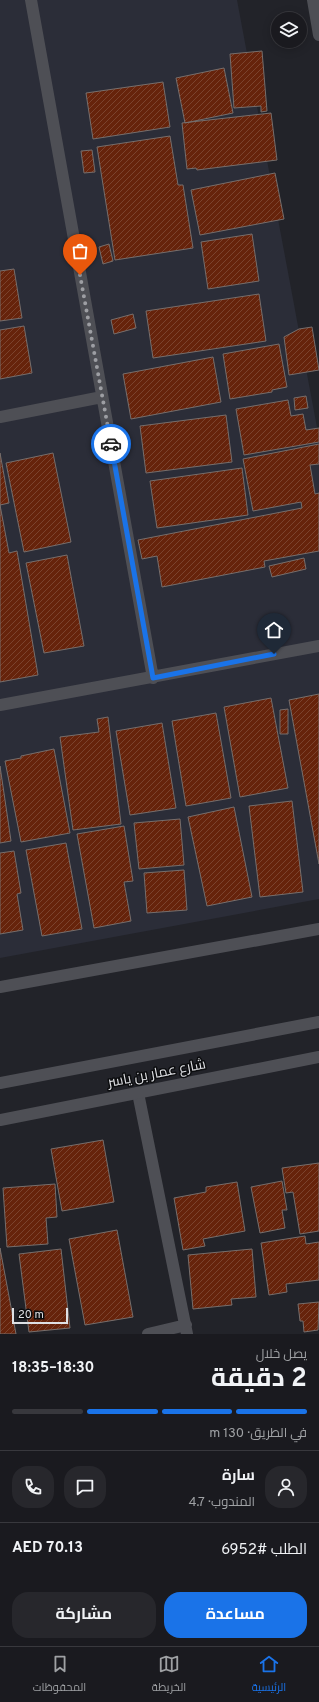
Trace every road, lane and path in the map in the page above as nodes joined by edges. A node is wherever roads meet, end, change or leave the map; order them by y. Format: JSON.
{"nodes":[{"id":1,"x":31,"y":0,"type":"edge"},
{"id":2,"x":313,"y":0,"type":"edge"},
{"id":3,"x":319,"y":35,"type":"edge"},
{"id":4,"x":102,"y":398,"type":"junction"},
{"id":5,"x":0,"y":417,"type":"edge"},
{"id":6,"x":319,"y":646,"type":"edge"},
{"id":7,"x":153,"y":678,"type":"junction"},
{"id":8,"x":0,"y":705,"type":"edge"},
{"id":9,"x":319,"y":929,"type":"edge"},
{"id":10,"x":0,"y":987,"type":"edge"},
{"id":11,"x":319,"y":1022,"type":"edge"},
{"id":12,"x":319,"y":1057,"type":"edge"},
{"id":13,"x":0,"y":1083,"type":"edge"},
{"id":14,"x":138,"y":1092,"type":"junction"},
{"id":15,"x":0,"y":1120,"type":"edge"},
{"id":16,"x":187,"y":1329,"type":"edge"},
{"id":17,"x":148,"y":1334,"type":"edge"}],
"edges":[{"from":1,"to":4,"type":"street"},
{"from":2,"to":3,"type":"street"},
{"from":4,"to":5,"type":"street"},
{"from":4,"to":7,"type":"street"},
{"from":6,"to":7,"type":"street"},
{"from":7,"to":8,"type":"street"},
{"from":9,"to":10,"type":"street"},
{"from":11,"to":13,"type":"street","name":"شارع عمار بن ياسر"},
{"from":12,"to":14,"type":"street","name":"شارع عمار بن ياسر"},
{"from":14,"to":15,"type":"street","name":"شارع عمار بن ياسر"},
{"from":14,"to":16,"type":"street"},
{"from":16,"to":17,"type":"street"}]}
